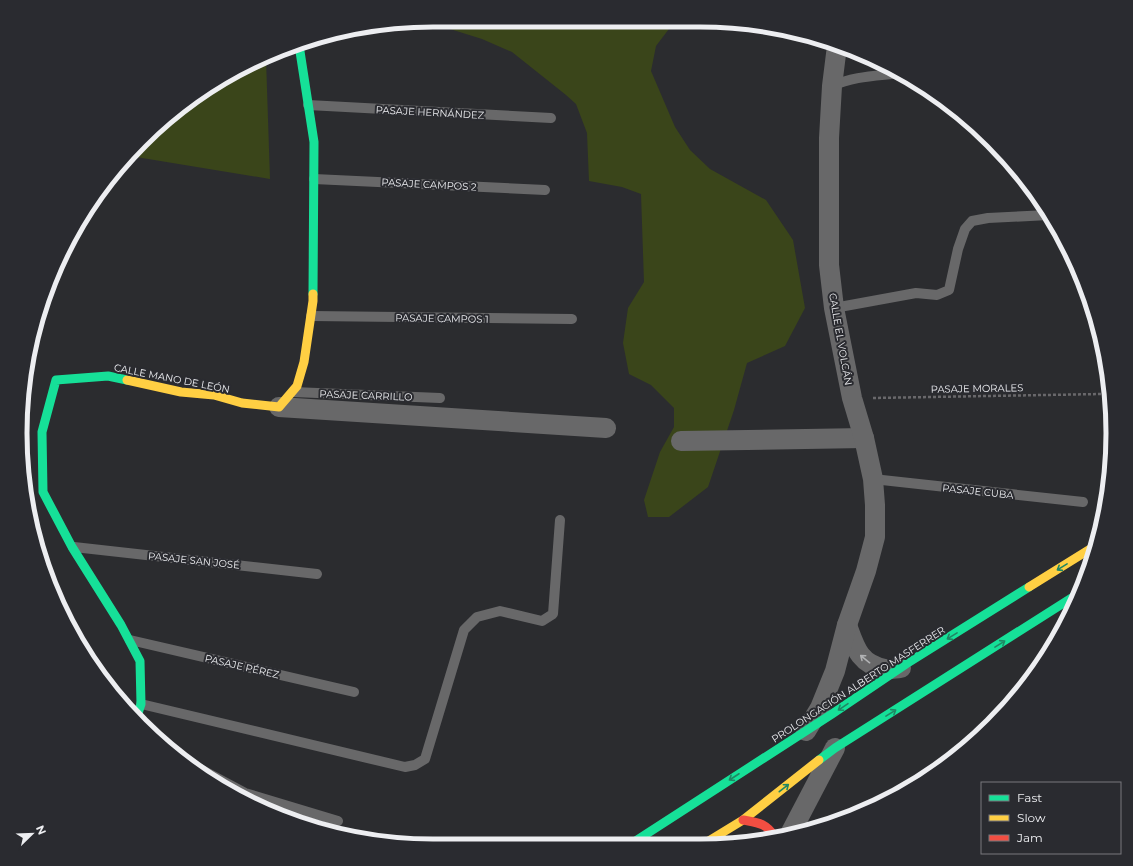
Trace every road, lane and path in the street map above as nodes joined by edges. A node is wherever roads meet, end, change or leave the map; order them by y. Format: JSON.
{"nodes":[{"id":1,"x":301,"y":50,"type":"edge"},
{"id":2,"x":837,"y":51,"type":"edge"},
{"id":3,"x":890,"y":74,"type":"edge"},
{"id":4,"x":832,"y":86,"type":"junction"},
{"id":5,"x":308,"y":105,"type":"junction"},
{"id":6,"x":551,"y":118,"type":"dead end"},
{"id":7,"x":314,"y":179,"type":"junction"},
{"id":8,"x":545,"y":190,"type":"dead end"},
{"id":9,"x":1043,"y":215,"type":"edge"},
{"id":10,"x":834,"y":308,"type":"junction"},
{"id":11,"x":311,"y":316,"type":"junction"},
{"id":12,"x":572,"y":319,"type":"dead end"},
{"id":13,"x":1102,"y":394,"type":"dead end"},
{"id":14,"x":440,"y":398,"type":"dead end"},
{"id":15,"x":852,"y":398,"type":"junction"},
{"id":16,"x":285,"y":400,"type":"junction"},
{"id":17,"x":606,"y":428,"type":"dead end"},
{"id":18,"x":864,"y":438,"type":"junction"},
{"id":19,"x":681,"y":440,"type":"dead end"},
{"id":20,"x":874,"y":479,"type":"junction"},
{"id":21,"x":1083,"y":502,"type":"dead end"},
{"id":22,"x":560,"y":520,"type":"dead end"},
{"id":23,"x":72,"y":547,"type":"junction"},
{"id":24,"x":1088,"y":550,"type":"edge"},
{"id":25,"x":316,"y":574,"type":"dead end"},
{"id":26,"x":1070,"y":599,"type":"edge"},
{"id":27,"x":847,"y":625,"type":"junction"},
{"id":28,"x":129,"y":640,"type":"junction"},
{"id":29,"x":901,"y":668,"type":"junction"},
{"id":30,"x":354,"y":692,"type":"dead end"},
{"id":31,"x":141,"y":704,"type":"junction"},
{"id":32,"x":138,"y":712,"type":"edge"},
{"id":33,"x":806,"y":731,"type":"junction"},
{"id":34,"x":835,"y":748,"type":"junction"},
{"id":35,"x":246,"y":793,"type":"edge"},
{"id":36,"x":742,"y":820,"type":"junction"},
{"id":37,"x":338,"y":821,"type":"dead end"},
{"id":38,"x":793,"y":828,"type":"edge"},
{"id":39,"x":772,"y":832,"type":"edge"},
{"id":40,"x":639,"y":839,"type":"edge"},
{"id":41,"x":713,"y":839,"type":"edge"}],
"edges":[{"from":1,"to":5,"type":"main road"},
{"from":2,"to":4,"type":"street","name":"CALLE EL VOLCÁN"},
{"from":3,"to":4,"type":"lane"},
{"from":4,"to":10,"type":"street","name":"CALLE EL VOLCÁN"},
{"from":5,"to":6,"type":"lane","name":"PASAJE HERNÁNDEZ"},
{"from":5,"to":7,"type":"main road"},
{"from":7,"to":8,"type":"lane","name":"PASAJE CAMPOS 2"},
{"from":7,"to":11,"type":"main road"},
{"from":9,"to":10,"type":"lane"},
{"from":10,"to":15,"type":"street","name":"CALLE EL VOLCÁN"},
{"from":11,"to":12,"type":"lane","name":"PASAJE CAMPOS 1"},
{"from":11,"to":16,"type":"main road"},
{"from":13,"to":15,"type":"path","name":"PASAJE MORALES"},
{"from":14,"to":16,"type":"lane","name":"PASAJE CARRILLO"},
{"from":15,"to":18,"type":"street","name":"CALLE EL VOLCÁN"},
{"from":16,"to":17,"type":"street"},
{"from":16,"to":23,"type":"main road","name":"CALLE MANO DE LEÓN"},
{"from":18,"to":19,"type":"street"},
{"from":18,"to":20,"type":"street","name":"CALLE EL VOLCÁN"},
{"from":20,"to":21,"type":"lane","name":"PASAJE CUBA"},
{"from":20,"to":27,"type":"street","name":"CALLE EL VOLCÁN"},
{"from":22,"to":31,"type":"lane"},
{"from":23,"to":25,"type":"lane","name":"PASAJE SAN JOSÉ"},
{"from":23,"to":28,"type":"main road","name":"CALLE MANO DE LEÓN"},
{"from":24,"to":29,"type":"main road","name":"PROLONGACIÓN ALBERTO MASFERRER","one_way":true},
{"from":34,"to":26,"type":"main road","one_way":true},
{"from":29,"to":27,"type":"street","one_way":true},
{"from":27,"to":33,"type":"street","name":"CALLE EL VOLCÁN"},
{"from":28,"to":30,"type":"lane","name":"PASAJE PÉREZ"},
{"from":28,"to":31,"type":"main road","name":"CALLE MANO DE LEÓN"},
{"from":29,"to":33,"type":"main road","name":"PROLONGACIÓN ALBERTO MASFERRER","one_way":true},
{"from":31,"to":32,"type":"main road","name":"CALLE MANO DE LEÓN"},
{"from":33,"to":40,"type":"main road","name":"PROLONGACIÓN ALBERTO MASFERRER","one_way":true},
{"from":36,"to":34,"type":"main road","one_way":true},
{"from":34,"to":38,"type":"street"},
{"from":35,"to":37,"type":"lane"},
{"from":36,"to":39,"type":"main road"},
{"from":36,"to":41,"type":"main road"}]}
